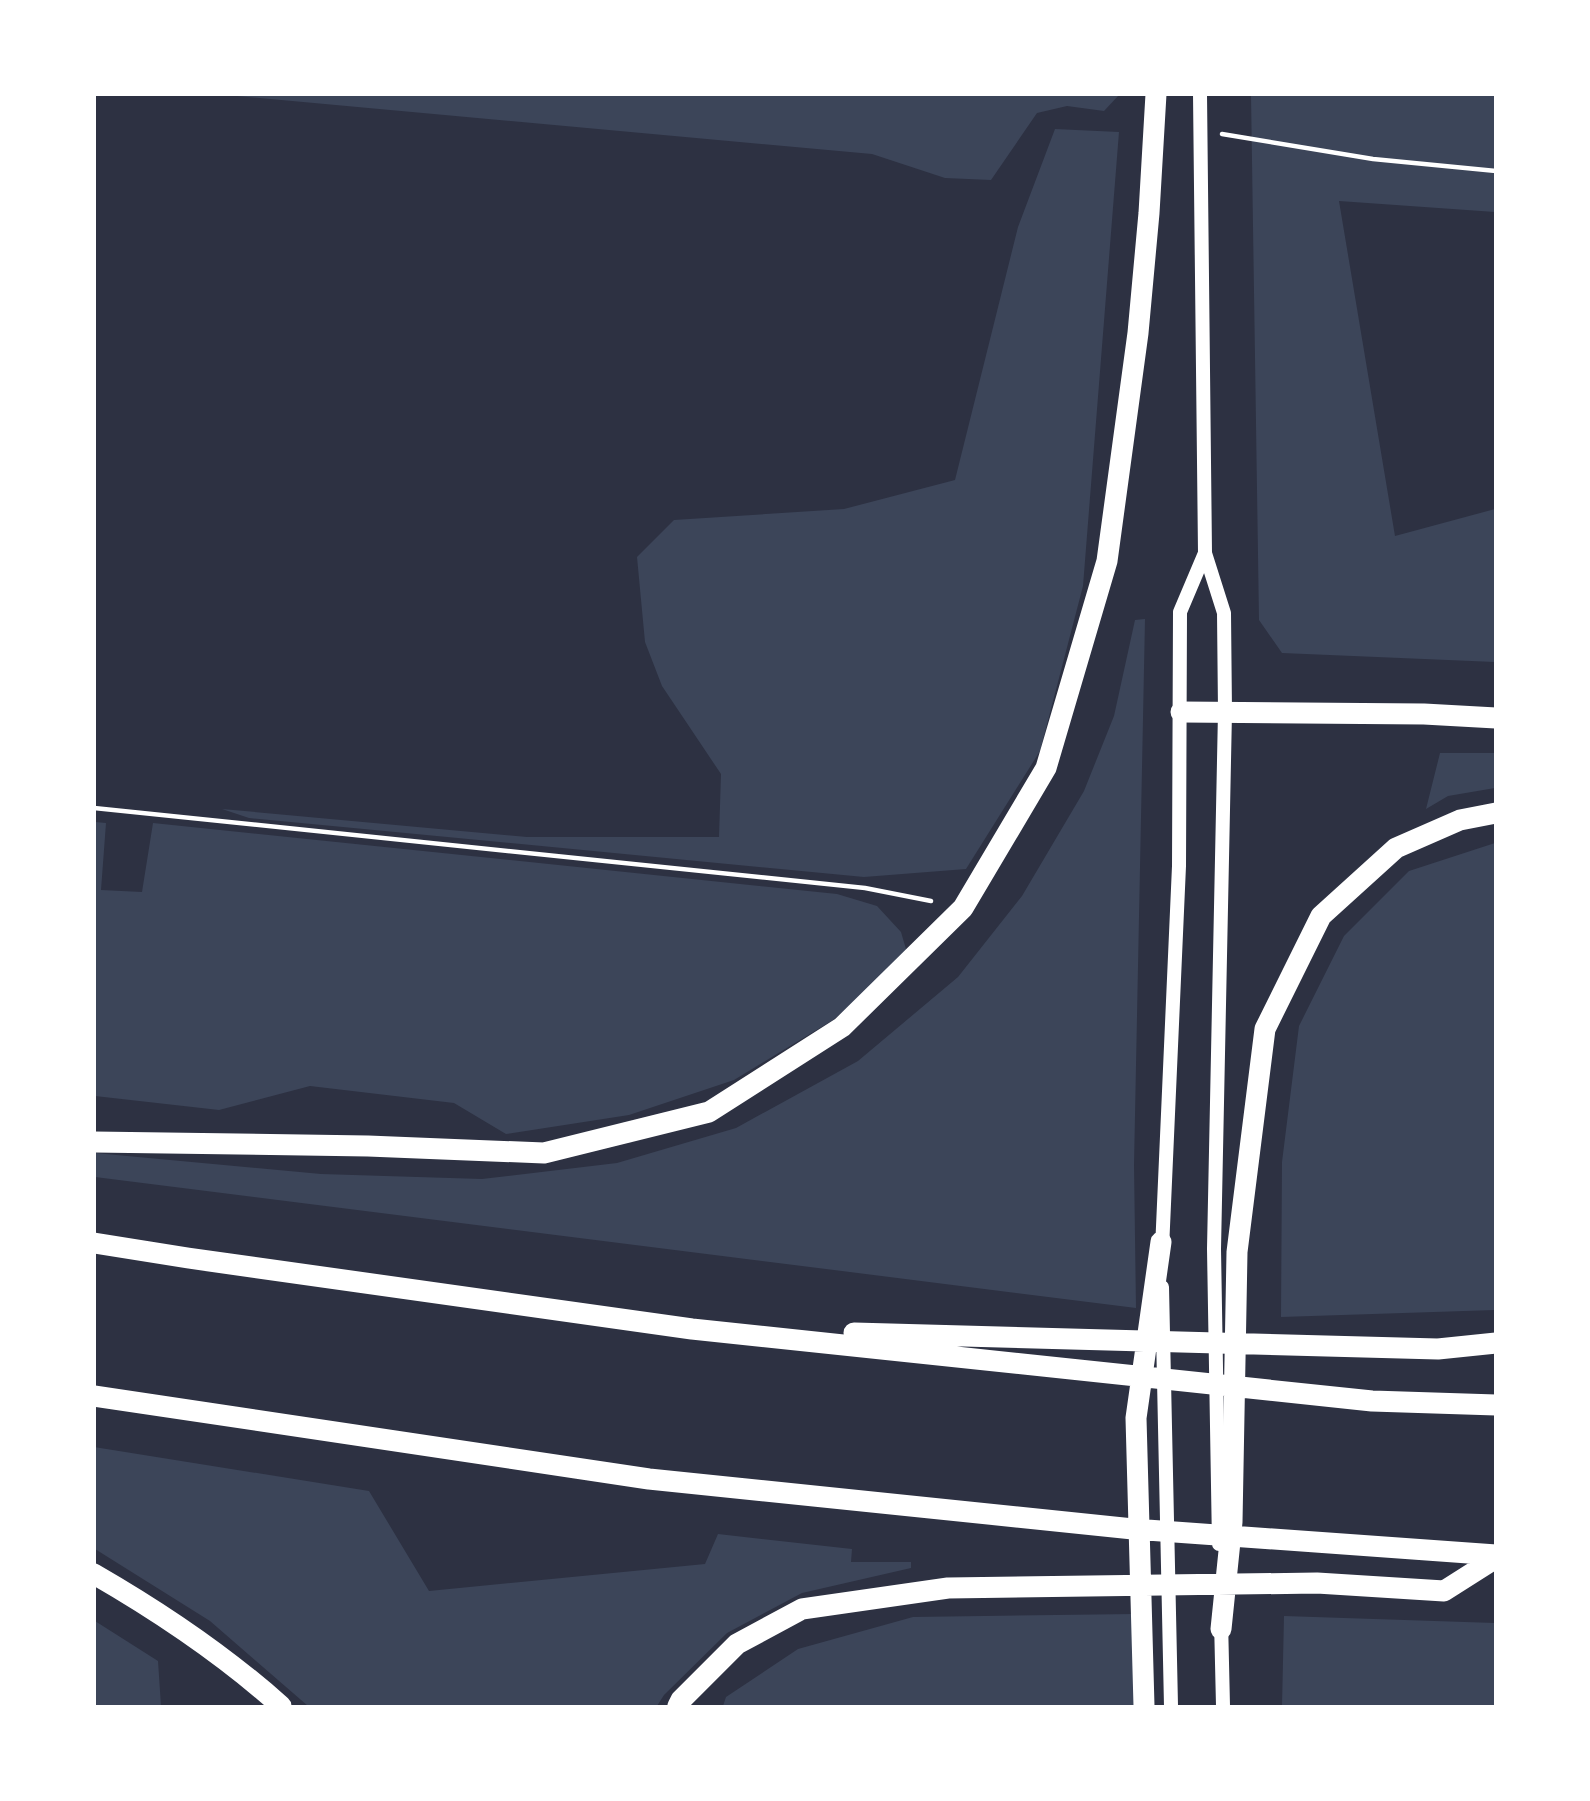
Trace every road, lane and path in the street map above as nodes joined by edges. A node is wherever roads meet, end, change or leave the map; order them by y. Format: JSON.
{"nodes":[{"id":1,"x":1156,"y":94,"type":"edge"},
{"id":2,"x":1200,"y":94,"type":"edge"},
{"id":3,"x":1201,"y":131,"type":"junction"},
{"id":4,"x":1496,"y":171,"type":"edge"},
{"id":5,"x":1205,"y":553,"type":"junction"},
{"id":6,"x":1181,"y":712,"type":"junction"},
{"id":7,"x":1225,"y":712,"type":"junction"},
{"id":8,"x":1496,"y":718,"type":"edge"},
{"id":9,"x":94,"y":808,"type":"edge"},
{"id":10,"x":1496,"y":813,"type":"edge"},
{"id":11,"x":963,"y":908,"type":"junction"},
{"id":12,"x":94,"y":1142,"type":"edge"},
{"id":13,"x":1161,"y":1242,"type":"junction"},
{"id":14,"x":94,"y":1243,"type":"edge"},
{"id":15,"x":692,"y":1329,"type":"junction"},
{"id":16,"x":1496,"y":1343,"type":"edge"},
{"id":17,"x":94,"y":1396,"type":"edge"},
{"id":18,"x":1496,"y":1405,"type":"edge"},
{"id":19,"x":1496,"y":1557,"type":"edge"},
{"id":20,"x":94,"y":1574,"type":"edge"},
{"id":21,"x":1221,"y":1629,"type":"junction"},
{"id":22,"x":1223,"y":1700,"type":"edge"},
{"id":23,"x":1144,"y":1701,"type":"edge"},
{"id":24,"x":1171,"y":1702,"type":"edge"},
{"id":25,"x":281,"y":1706,"type":"edge"},
{"id":26,"x":678,"y":1706,"type":"edge"}],
"edges":[{"from":1,"to":11,"type":"highway"},
{"from":2,"to":3,"type":"main road"},
{"from":3,"to":4,"type":"path"},
{"from":3,"to":5,"type":"main road"},
{"from":5,"to":6,"type":"main road"},
{"from":5,"to":7,"type":"main road"},
{"from":6,"to":7,"type":"highway"},
{"from":6,"to":13,"type":"main road"},
{"from":7,"to":8,"type":"highway"},
{"from":7,"to":21,"type":"main road"},
{"from":9,"to":11,"type":"path"},
{"from":10,"to":21,"type":"highway"},
{"from":11,"to":12,"type":"highway"},
{"from":13,"to":23,"type":"highway"},
{"from":13,"to":24,"type":"main road"},
{"from":14,"to":15,"type":"highway"},
{"from":15,"to":16,"type":"highway"},
{"from":15,"to":18,"type":"highway"},
{"from":17,"to":19,"type":"highway"},
{"from":19,"to":26,"type":"highway"},
{"from":20,"to":25,"type":"highway"},
{"from":21,"to":22,"type":"main road"}]}
